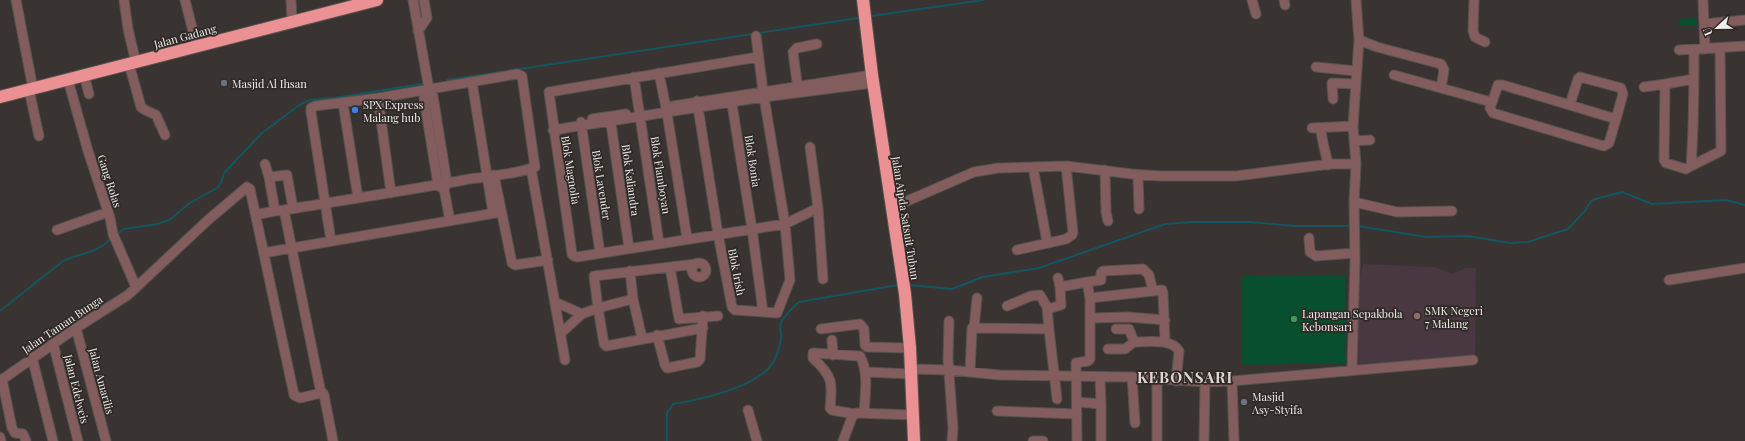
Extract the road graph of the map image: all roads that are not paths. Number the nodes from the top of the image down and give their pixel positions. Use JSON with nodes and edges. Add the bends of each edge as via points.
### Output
{"nodes":[{"id":1,"x":16,"y":0,"type":"edge"},
{"id":2,"x":124,"y":0,"type":"edge"},
{"id":3,"x":185,"y":0,"type":"edge"},
{"id":4,"x":292,"y":0,"type":"edge"},
{"id":5,"x":377,"y":0,"type":"edge"},
{"id":6,"x":413,"y":0,"type":"edge"},
{"id":7,"x":424,"y":0,"type":"edge"},
{"id":8,"x":862,"y":0,"type":"edge"},
{"id":9,"x":1252,"y":0,"type":"edge"},
{"id":10,"x":1356,"y":0,"type":"edge"},
{"id":11,"x":1474,"y":0,"type":"edge"},
{"id":12,"x":1704,"y":0,"type":"edge"},
{"id":13,"x":1256,"y":14,"type":"dead end"},
{"id":14,"x":1745,"y":20,"type":"edge"},
{"id":15,"x":292,"y":21,"type":"junction"},
{"id":16,"x":1704,"y":24,"type":"junction"},
{"id":17,"x":418,"y":32,"type":"junction"},
{"id":18,"x":756,"y":36,"type":"dead end"},
{"id":19,"x":1485,"y":42,"type":"dead end"},
{"id":20,"x":817,"y":44,"type":"dead end"},
{"id":21,"x":1359,"y":44,"type":"junction"},
{"id":22,"x":1745,"y":46,"type":"edge"},
{"id":23,"x":197,"y":47,"type":"junction"},
{"id":24,"x":1720,"y":48,"type":"junction"},
{"id":25,"x":1705,"y":49,"type":"junction"},
{"id":26,"x":1679,"y":50,"type":"dead end"},
{"id":27,"x":1694,"y":50,"type":"junction"},
{"id":28,"x":758,"y":57,"type":"junction"},
{"id":29,"x":133,"y":63,"type":"junction"},
{"id":30,"x":1316,"y":67,"type":"dead end"},
{"id":31,"x":1356,"y":71,"type":"junction"},
{"id":32,"x":659,"y":73,"type":"junction"},
{"id":33,"x":84,"y":75,"type":"junction"},
{"id":34,"x":1394,"y":75,"type":"dead end"},
{"id":35,"x":634,"y":77,"type":"junction"},
{"id":36,"x":872,"y":79,"type":"junction"},
{"id":37,"x":1694,"y":79,"type":"junction"},
{"id":38,"x":68,"y":80,"type":"junction"},
{"id":39,"x":472,"y":82,"type":"junction"},
{"id":40,"x":1355,"y":84,"type":"junction"},
{"id":41,"x":1665,"y":84,"type":"junction"},
{"id":42,"x":1644,"y":87,"type":"dead end"},
{"id":43,"x":1441,"y":88,"type":"junction"},
{"id":44,"x":429,"y":89,"type":"junction"},
{"id":45,"x":798,"y":89,"type":"junction"},
{"id":46,"x":31,"y":90,"type":"junction"},
{"id":47,"x":89,"y":94,"type":"dead end"},
{"id":48,"x":764,"y":94,"type":"junction"},
{"id":49,"x":0,"y":98,"type":"edge"},
{"id":50,"x":378,"y":98,"type":"junction"},
{"id":51,"x":731,"y":99,"type":"junction"},
{"id":52,"x":1333,"y":99,"type":"dead end"},
{"id":53,"x":1491,"y":102,"type":"junction"},
{"id":54,"x":343,"y":103,"type":"junction"},
{"id":55,"x":1570,"y":104,"type":"junction"},
{"id":56,"x":698,"y":105,"type":"junction"},
{"id":57,"x":667,"y":110,"type":"junction"},
{"id":58,"x":639,"y":115,"type":"junction"},
{"id":59,"x":610,"y":119,"type":"junction"},
{"id":60,"x":1616,"y":119,"type":"junction"},
{"id":61,"x":581,"y":123,"type":"junction"},
{"id":62,"x":1353,"y":126,"type":"junction"},
{"id":63,"x":553,"y":127,"type":"junction"},
{"id":64,"x":165,"y":135,"type":"dead end"},
{"id":65,"x":39,"y":136,"type":"dead end"},
{"id":66,"x":1370,"y":140,"type":"dead end"},
{"id":67,"x":1354,"y":142,"type":"junction"},
{"id":68,"x":810,"y":147,"type":"dead end"},
{"id":69,"x":265,"y":164,"type":"dead end"},
{"id":70,"x":1356,"y":164,"type":"junction"},
{"id":71,"x":1328,"y":165,"type":"junction"},
{"id":72,"x":1066,"y":166,"type":"junction"},
{"id":73,"x":1691,"y":166,"type":"junction"},
{"id":74,"x":1033,"y":167,"type":"junction"},
{"id":75,"x":531,"y":168,"type":"junction"},
{"id":76,"x":1105,"y":170,"type":"junction"},
{"id":77,"x":1138,"y":175,"type":"junction"},
{"id":78,"x":490,"y":176,"type":"junction"},
{"id":79,"x":269,"y":177,"type":"junction"},
{"id":80,"x":443,"y":186,"type":"junction"},
{"id":81,"x":391,"y":193,"type":"junction"},
{"id":82,"x":358,"y":198,"type":"junction"},
{"id":83,"x":1354,"y":202,"type":"junction"},
{"id":84,"x":325,"y":203,"type":"junction"},
{"id":85,"x":818,"y":208,"type":"junction"},
{"id":86,"x":891,"y":208,"type":"junction"},
{"id":87,"x":1139,"y":209,"type":"dead end"},
{"id":88,"x":284,"y":210,"type":"junction"},
{"id":89,"x":1452,"y":210,"type":"dead end"},
{"id":90,"x":108,"y":212,"type":"junction"},
{"id":91,"x":497,"y":213,"type":"junction"},
{"id":92,"x":260,"y":214,"type":"dead end"},
{"id":93,"x":450,"y":221,"type":"junction"},
{"id":94,"x":1108,"y":221,"type":"dead end"},
{"id":95,"x":785,"y":224,"type":"junction"},
{"id":96,"x":752,"y":229,"type":"junction"},
{"id":97,"x":56,"y":230,"type":"dead end"},
{"id":98,"x":718,"y":234,"type":"junction"},
{"id":99,"x":687,"y":238,"type":"junction"},
{"id":100,"x":1309,"y":238,"type":"dead end"},
{"id":101,"x":331,"y":241,"type":"junction"},
{"id":102,"x":1047,"y":242,"type":"junction"},
{"id":103,"x":659,"y":243,"type":"junction"},
{"id":104,"x":292,"y":248,"type":"junction"},
{"id":105,"x":629,"y":248,"type":"junction"},
{"id":106,"x":1017,"y":250,"type":"dead end"},
{"id":107,"x":269,"y":252,"type":"dead end"},
{"id":108,"x":600,"y":253,"type":"junction"},
{"id":109,"x":1355,"y":253,"type":"junction"},
{"id":110,"x":548,"y":260,"type":"junction"},
{"id":111,"x":696,"y":264,"type":"junction"},
{"id":112,"x":681,"y":265,"type":"junction"},
{"id":113,"x":670,"y":267,"type":"junction"},
{"id":114,"x":1745,"y":268,"type":"edge"},
{"id":115,"x":630,"y":271,"type":"junction"},
{"id":116,"x":692,"y":273,"type":"junction"},
{"id":117,"x":823,"y":279,"type":"dead end"},
{"id":118,"x":1669,"y":280,"type":"dead end"},
{"id":119,"x":1087,"y":282,"type":"junction"},
{"id":120,"x":136,"y":287,"type":"junction"},
{"id":121,"x":1153,"y":291,"type":"junction"},
{"id":122,"x":977,"y":298,"type":"dead end"},
{"id":123,"x":1090,"y":298,"type":"junction"},
{"id":124,"x":634,"y":299,"type":"junction"},
{"id":125,"x":555,"y":302,"type":"junction"},
{"id":126,"x":1007,"y":306,"type":"dead end"},
{"id":127,"x":598,"y":308,"type":"junction"},
{"id":128,"x":1048,"y":309,"type":"junction"},
{"id":129,"x":763,"y":312,"type":"junction"},
{"id":130,"x":582,"y":314,"type":"junction"},
{"id":131,"x":703,"y":316,"type":"junction"},
{"id":132,"x":718,"y":316,"type":"dead end"},
{"id":133,"x":1090,"y":318,"type":"junction"},
{"id":134,"x":679,"y":319,"type":"junction"},
{"id":135,"x":1165,"y":320,"type":"junction"},
{"id":136,"x":949,"y":321,"type":"dead end"},
{"id":137,"x":76,"y":328,"type":"junction"},
{"id":138,"x":703,"y":328,"type":"junction"},
{"id":139,"x":974,"y":328,"type":"junction"},
{"id":140,"x":821,"y":329,"type":"dead end"},
{"id":141,"x":1049,"y":329,"type":"junction"},
{"id":142,"x":1116,"y":329,"type":"dead end"},
{"id":143,"x":681,"y":331,"type":"junction"},
{"id":144,"x":561,"y":333,"type":"junction"},
{"id":145,"x":657,"y":335,"type":"junction"},
{"id":146,"x":642,"y":338,"type":"junction"},
{"id":147,"x":832,"y":340,"type":"dead end"},
{"id":148,"x":1134,"y":342,"type":"junction"},
{"id":149,"x":1164,"y":342,"type":"junction"},
{"id":150,"x":53,"y":343,"type":"junction"},
{"id":151,"x":910,"y":348,"type":"junction"},
{"id":152,"x":1108,"y":349,"type":"dead end"},
{"id":153,"x":833,"y":355,"type":"junction"},
{"id":154,"x":32,"y":357,"type":"junction"},
{"id":155,"x":565,"y":360,"type":"dead end"},
{"id":156,"x":1473,"y":360,"type":"dead end"},
{"id":157,"x":949,"y":370,"type":"junction"},
{"id":158,"x":1352,"y":370,"type":"junction"},
{"id":159,"x":911,"y":371,"type":"junction"},
{"id":160,"x":865,"y":372,"type":"junction"},
{"id":161,"x":970,"y":372,"type":"junction"},
{"id":162,"x":1054,"y":375,"type":"junction"},
{"id":163,"x":1076,"y":376,"type":"junction"},
{"id":164,"x":1100,"y":377,"type":"junction"},
{"id":165,"x":1132,"y":378,"type":"junction"},
{"id":166,"x":1157,"y":379,"type":"junction"},
{"id":167,"x":1,"y":380,"type":"edge"},
{"id":168,"x":1176,"y":381,"type":"junction"},
{"id":169,"x":1232,"y":381,"type":"junction"},
{"id":170,"x":1205,"y":382,"type":"junction"},
{"id":171,"x":321,"y":392,"type":"junction"},
{"id":172,"x":1057,"y":399,"type":"dead end"},
{"id":173,"x":1077,"y":402,"type":"junction"},
{"id":174,"x":1100,"y":404,"type":"junction"},
{"id":175,"x":748,"y":410,"type":"dead end"},
{"id":176,"x":997,"y":411,"type":"dead end"},
{"id":177,"x":864,"y":413,"type":"junction"},
{"id":178,"x":854,"y":414,"type":"junction"},
{"id":179,"x":1077,"y":414,"type":"junction"},
{"id":180,"x":913,"y":415,"type":"junction"},
{"id":181,"x":1135,"y":423,"type":"dead end"},
{"id":182,"x":0,"y":437,"type":"edge"},
{"id":183,"x":1,"y":441,"type":"edge"},
{"id":184,"x":26,"y":441,"type":"edge"},
{"id":185,"x":53,"y":441,"type":"edge"},
{"id":186,"x":78,"y":441,"type":"edge"},
{"id":187,"x":106,"y":441,"type":"edge"},
{"id":188,"x":333,"y":441,"type":"edge"},
{"id":189,"x":757,"y":441,"type":"edge"},
{"id":190,"x":843,"y":441,"type":"edge"},
{"id":191,"x":914,"y":441,"type":"edge"},
{"id":192,"x":952,"y":441,"type":"edge"},
{"id":193,"x":1033,"y":441,"type":"edge"},
{"id":194,"x":1043,"y":441,"type":"edge"},
{"id":195,"x":1077,"y":441,"type":"edge"},
{"id":196,"x":1101,"y":441,"type":"edge"},
{"id":197,"x":1157,"y":441,"type":"edge"},
{"id":198,"x":1204,"y":441,"type":"edge"},
{"id":199,"x":1234,"y":441,"type":"edge"}],
"edges":[{"from":1,"to":46,"type":"street"},
{"from":2,"to":29,"type":"street"},
{"from":3,"to":23,"type":"street"},
{"from":4,"to":15,"type":"street"},
{"from":5,"to":15,"type":"highway","name":"Jalan Gadang"},
{"from":6,"to":17,"type":"street"},
{"from":7,"to":17,"type":"street","via":[[427,18]]},
{"from":8,"to":36,"type":"highway","name":"Jalan Aipda Satsuit Tubun"},
{"from":9,"to":13,"type":"street"},
{"from":10,"to":21,"type":"street"},
{"from":11,"to":19,"type":"street","via":[[1473,31],[1475,37]]},
{"from":12,"to":16,"type":"street"},
{"from":14,"to":16,"type":"street"},
{"from":15,"to":23,"type":"highway","name":"Jalan Gadang"},
{"from":16,"to":25,"type":"street"},
{"from":17,"to":44,"type":"street"},
{"from":18,"to":28,"type":"street"},
{"from":20,"to":45,"type":"street","via":[[797,48],[793,52]]},
{"from":21,"to":31,"type":"street"},
{"from":21,"to":43,"type":"street","via":[[1441,64],[1444,70]]},
{"from":22,"to":24,"type":"street"},
{"from":23,"to":29,"type":"highway","name":"Jalan Gadang"},
{"from":24,"to":25,"type":"street"},
{"from":24,"to":73,"type":"street","via":[[1721,151]]},
{"from":25,"to":27,"type":"street"},
{"from":26,"to":27,"type":"street"},
{"from":27,"to":37,"type":"street"},
{"from":28,"to":32,"type":"street"},
{"from":28,"to":48,"type":"street"},
{"from":29,"to":33,"type":"highway","name":"Jalan Gadang"},
{"from":29,"to":64,"type":"street","via":[[141,107],[156,115]]},
{"from":30,"to":31,"type":"street"},
{"from":31,"to":40,"type":"street"},
{"from":32,"to":35,"type":"street"},
{"from":32,"to":57,"type":"street"},
{"from":33,"to":38,"type":"highway","name":"Jalan Gadang"},
{"from":33,"to":47,"type":"street"},
{"from":34,"to":43,"type":"street"},
{"from":35,"to":58,"type":"street","name":"Blok Flamboyan"},
{"from":35,"to":63,"type":"street","name":"Blok Magnolia","via":[[551,91],[548,94]]},
{"from":36,"to":45,"type":"street"},
{"from":36,"to":86,"type":"highway","name":"Jalan Aipda Satsuit Tubun"},
{"from":37,"to":41,"type":"street"},
{"from":37,"to":73,"type":"street"},
{"from":38,"to":46,"type":"highway","name":"Jalan Gadang"},
{"from":38,"to":90,"type":"street","name":"Gang Rolas"},
{"from":39,"to":44,"type":"street"},
{"from":39,"to":75,"type":"street","via":[[517,74],[522,76],[536,164]]},
{"from":39,"to":78,"type":"street"},
{"from":40,"to":52,"type":"street","via":[[1332,83]]},
{"from":40,"to":62,"type":"street"},
{"from":41,"to":42,"type":"street"},
{"from":41,"to":73,"type":"street","via":[[1664,160],[1666,163],[1686,168]]},
{"from":43,"to":53,"type":"street"},
{"from":44,"to":50,"type":"street"},
{"from":44,"to":80,"type":"street","via":[[424,98],[434,133]]},
{"from":45,"to":48,"type":"street"},
{"from":46,"to":49,"type":"highway","name":"Jalan Gadang"},
{"from":46,"to":65,"type":"street"},
{"from":48,"to":51,"type":"street"},
{"from":48,"to":95,"type":"street"},
{"from":50,"to":54,"type":"street"},
{"from":50,"to":81,"type":"street"},
{"from":51,"to":56,"type":"street"},
{"from":51,"to":96,"type":"street","name":"Blok Bonia"},
{"from":53,"to":55,"type":"street","via":[[1496,87],[1500,84]]},
{"from":53,"to":60,"type":"street","via":[[1490,108],[1493,113],[1604,146],[1609,143]]},
{"from":54,"to":82,"type":"street"},
{"from":54,"to":84,"type":"street","via":[[311,108]]},
{"from":55,"to":60,"type":"street"},
{"from":55,"to":60,"type":"street","via":[[1580,77],[1621,88],[1623,94]]},
{"from":56,"to":57,"type":"street"},
{"from":56,"to":98,"type":"street"},
{"from":57,"to":58,"type":"street"},
{"from":57,"to":99,"type":"street"},
{"from":58,"to":59,"type":"street"},
{"from":58,"to":103,"type":"street","name":"Blok Flamboyan"},
{"from":59,"to":61,"type":"street"},
{"from":59,"to":105,"type":"street","name":"Blok Kaliandra"},
{"from":61,"to":63,"type":"street"},
{"from":61,"to":108,"type":"street","name":"Blok Lavender"},
{"from":62,"to":67,"type":"street"},
{"from":62,"to":71,"type":"street","via":[[1317,128]]},
{"from":63,"to":108,"type":"street","name":"Blok Magnolia","via":[[572,254],[577,257]]},
{"from":66,"to":67,"type":"street"},
{"from":67,"to":70,"type":"street"},
{"from":68,"to":85,"type":"street"},
{"from":69,"to":79,"type":"street"},
{"from":70,"to":71,"type":"street"},
{"from":70,"to":83,"type":"street"},
{"from":71,"to":77,"type":"street","via":[[1236,176]]},
{"from":72,"to":74,"type":"street"},
{"from":72,"to":76,"type":"street"},
{"from":72,"to":102,"type":"street","via":[[1073,232],[1066,239]]},
{"from":74,"to":86,"type":"street","via":[[974,172]]},
{"from":74,"to":102,"type":"street"},
{"from":75,"to":78,"type":"street"},
{"from":75,"to":110,"type":"street"},
{"from":76,"to":77,"type":"street"},
{"from":76,"to":94,"type":"street"},
{"from":77,"to":87,"type":"street"},
{"from":78,"to":80,"type":"street"},
{"from":78,"to":91,"type":"street"},
{"from":79,"to":88,"type":"street"},
{"from":79,"to":88,"type":"street","via":[[287,175]]},
{"from":80,"to":81,"type":"street"},
{"from":80,"to":93,"type":"street"},
{"from":81,"to":82,"type":"street"},
{"from":82,"to":84,"type":"street"},
{"from":83,"to":89,"type":"street","via":[[1397,212]]},
{"from":83,"to":109,"type":"street"},
{"from":84,"to":88,"type":"street"},
{"from":84,"to":101,"type":"street"},
{"from":85,"to":95,"type":"street"},
{"from":85,"to":117,"type":"street"},
{"from":86,"to":151,"type":"highway","name":"Jalan Aipda Satsuit Tubun","via":[[903,279]]},
{"from":88,"to":92,"type":"street"},
{"from":88,"to":104,"type":"street"},
{"from":90,"to":97,"type":"street"},
{"from":90,"to":120,"type":"street","name":"Gang Rolas","via":[[114,236]]},
{"from":91,"to":93,"type":"street"},
{"from":91,"to":110,"type":"street","via":[[512,263],[515,265]]},
{"from":93,"to":101,"type":"street"},
{"from":95,"to":96,"type":"street"},
{"from":95,"to":129,"type":"street","via":[[790,280],[778,312]]},
{"from":96,"to":98,"type":"street"},
{"from":96,"to":129,"type":"street","name":"Blok Bonia"},
{"from":98,"to":99,"type":"street"},
{"from":98,"to":129,"type":"street","name":"Blok Irish","via":[[732,307],[735,310]]},
{"from":99,"to":103,"type":"street"},
{"from":100,"to":109,"type":"street","via":[[1310,252],[1316,256]]},
{"from":101,"to":104,"type":"street"},
{"from":102,"to":106,"type":"street"},
{"from":103,"to":105,"type":"street"},
{"from":104,"to":107,"type":"street"},
{"from":104,"to":171,"type":"street"},
{"from":105,"to":108,"type":"street"},
{"from":109,"to":158,"type":"street"},
{"from":110,"to":125,"type":"street"},
{"from":111,"to":112,"type":"street"},
{"from":111,"to":116,"type":"street"},
{"from":111,"to":116,"type":"street","via":[[705,267],[705,273],[696,277]]},
{"from":112,"to":113,"type":"street"},
{"from":112,"to":116,"type":"street"},
{"from":113,"to":115,"type":"street"},
{"from":113,"to":134,"type":"street"},
{"from":114,"to":118,"type":"street"},
{"from":115,"to":124,"type":"street"},
{"from":115,"to":127,"type":"street","via":[[594,276]]},
{"from":119,"to":121,"type":"street","via":[[1101,280],[1103,271],[1143,269],[1149,274]]},
{"from":119,"to":123,"type":"street"},
{"from":119,"to":128,"type":"street","via":[[1059,283],[1061,305]]},
{"from":120,"to":137,"type":"street","name":"Jalan Taman Bunga","via":[[128,295]]},
{"from":120,"to":171,"type":"street","name":"Jalan Taman Bunga","via":[[247,186],[250,189],[294,395],[300,398]]},
{"from":121,"to":123,"type":"street"},
{"from":121,"to":135,"type":"street","via":[[1163,291]]},
{"from":122,"to":139,"type":"street"},
{"from":123,"to":133,"type":"street"},
{"from":124,"to":127,"type":"street"},
{"from":124,"to":146,"type":"street"},
{"from":125,"to":130,"type":"street"},
{"from":125,"to":144,"type":"street"},
{"from":126,"to":128,"type":"street","via":[[1037,294],[1042,297]]},
{"from":127,"to":130,"type":"street"},
{"from":127,"to":146,"type":"street","via":[[606,346]]},
{"from":128,"to":141,"type":"street"},
{"from":130,"to":144,"type":"street"},
{"from":131,"to":132,"type":"street"},
{"from":131,"to":134,"type":"street"},
{"from":131,"to":138,"type":"street"},
{"from":133,"to":135,"type":"street"},
{"from":133,"to":163,"type":"street","via":[[1090,360],[1076,362]]},
{"from":134,"to":143,"type":"street"},
{"from":135,"to":149,"type":"street"},
{"from":136,"to":157,"type":"street"},
{"from":137,"to":150,"type":"street","name":"Jalan Taman Bunga"},
{"from":137,"to":187,"type":"street","name":"Jalan Amarilis"},
{"from":138,"to":143,"type":"street"},
{"from":138,"to":145,"type":"street","via":[[699,360],[669,368],[665,365]]},
{"from":139,"to":141,"type":"street"},
{"from":139,"to":161,"type":"street","via":[[971,331]]},
{"from":140,"to":151,"type":"street","via":[[860,324],[864,329],[864,345],[867,347]]},
{"from":141,"to":162,"type":"street"},
{"from":142,"to":148,"type":"street","via":[[1129,329]]},
{"from":143,"to":145,"type":"street"},
{"from":144,"to":155,"type":"street"},
{"from":145,"to":146,"type":"street"},
{"from":147,"to":153,"type":"street"},
{"from":148,"to":149,"type":"street"},
{"from":148,"to":152,"type":"street","via":[[1125,349]]},
{"from":149,"to":168,"type":"street","via":[[1179,351]]},
{"from":150,"to":154,"type":"street","name":"Jalan Taman Bunga"},
{"from":150,"to":186,"type":"street","name":"Jalan Edelweis"},
{"from":151,"to":159,"type":"highway","name":"Jalan Aipda Satsuit Tubun"},
{"from":153,"to":160,"type":"street","via":[[860,356]]},
{"from":153,"to":178,"type":"street","via":[[812,355],[831,379],[830,408]]},
{"from":154,"to":167,"type":"street","name":"Jalan Taman Bunga"},
{"from":154,"to":185,"type":"street"},
{"from":156,"to":158,"type":"street"},
{"from":157,"to":159,"type":"street"},
{"from":157,"to":161,"type":"street"},
{"from":157,"to":192,"type":"street"},
{"from":158,"to":169,"type":"street"},
{"from":159,"to":160,"type":"street"},
{"from":159,"to":180,"type":"highway","name":"Jalan Aipda Satsuit Tubun"},
{"from":160,"to":177,"type":"street"},
{"from":161,"to":162,"type":"street"},
{"from":162,"to":163,"type":"street"},
{"from":162,"to":172,"type":"street"},
{"from":163,"to":164,"type":"street"},
{"from":163,"to":173,"type":"street"},
{"from":164,"to":165,"type":"street"},
{"from":164,"to":174,"type":"street"},
{"from":165,"to":166,"type":"street"},
{"from":165,"to":181,"type":"street"},
{"from":166,"to":168,"type":"street"},
{"from":166,"to":197,"type":"street"},
{"from":167,"to":184,"type":"street","via":[[12,428],[15,433],[25,436]]},
{"from":168,"to":170,"type":"street"},
{"from":169,"to":170,"type":"street"},
{"from":169,"to":199,"type":"street"},
{"from":170,"to":198,"type":"street"},
{"from":171,"to":188,"type":"street","via":[[324,395]]},
{"from":173,"to":174,"type":"street"},
{"from":173,"to":179,"type":"street"},
{"from":174,"to":196,"type":"street"},
{"from":175,"to":189,"type":"street"},
{"from":176,"to":179,"type":"street"},
{"from":177,"to":178,"type":"street"},
{"from":177,"to":180,"type":"street"},
{"from":178,"to":190,"type":"street"},
{"from":179,"to":195,"type":"street"},
{"from":180,"to":191,"type":"highway","name":"Jalan Aipda Satsuit Tubun"},
{"from":182,"to":183,"type":"street"},
{"from":193,"to":194,"type":"street"}]}
